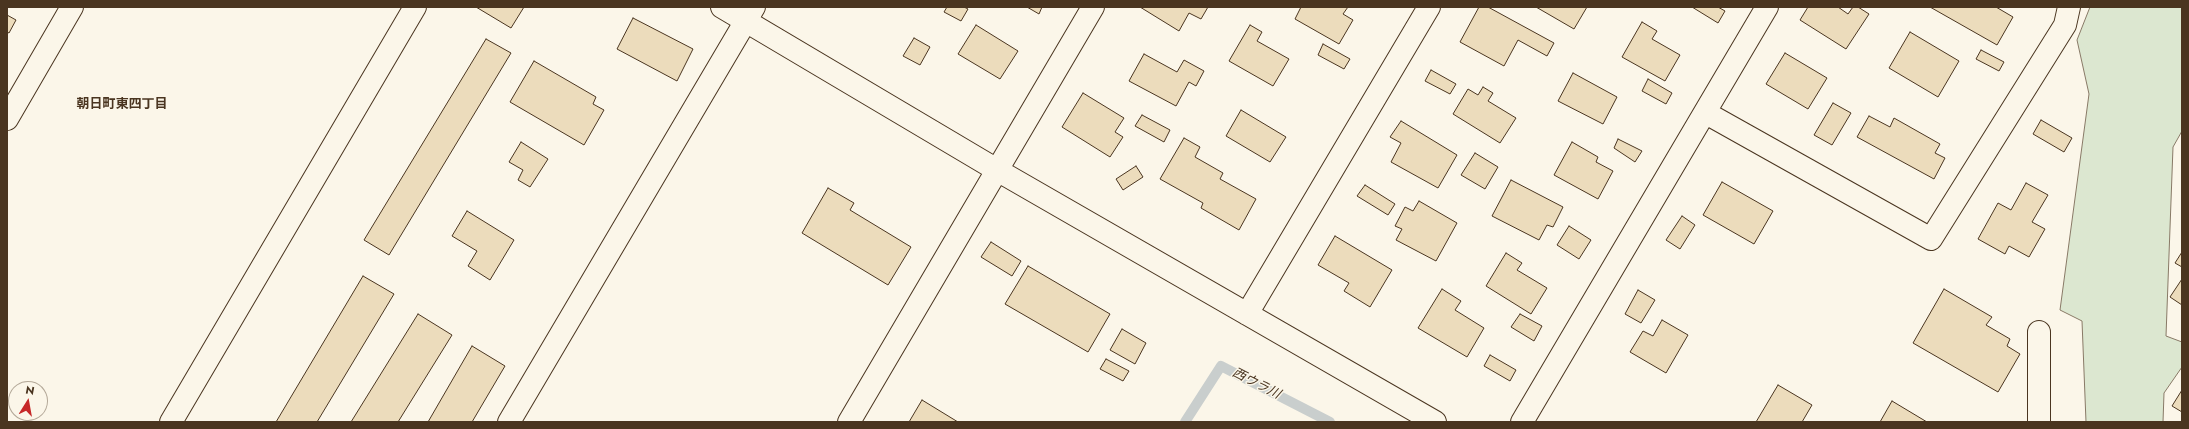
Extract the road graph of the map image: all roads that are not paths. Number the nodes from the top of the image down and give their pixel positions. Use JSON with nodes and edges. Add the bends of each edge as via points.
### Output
{"nodes":[{"id":1,"x":72,"y":7,"type":"edge"},
{"id":2,"x":415,"y":7,"type":"edge"},
{"id":3,"x":722,"y":7,"type":"edge"},
{"id":4,"x":1093,"y":7,"type":"edge"},
{"id":5,"x":1429,"y":7,"type":"edge"},
{"id":6,"x":1767,"y":7,"type":"edge"},
{"id":7,"x":2069,"y":7,"type":"edge"},
{"id":8,"x":749,"y":14,"type":"edge"},
{"id":9,"x":1706,"y":113,"type":"junction"},
{"id":10,"x":7,"y":119,"type":"edge"},
{"id":11,"x":997,"y":170,"type":"junction"},
{"id":12,"x":1247,"y":314,"type":"junction"},
{"id":13,"x":2039,"y":332,"type":"dead end"},
{"id":14,"x":171,"y":422,"type":"edge"},
{"id":15,"x":509,"y":422,"type":"edge"},
{"id":16,"x":849,"y":422,"type":"edge"},
{"id":17,"x":1435,"y":422,"type":"edge"},
{"id":18,"x":1522,"y":422,"type":"edge"},
{"id":19,"x":2039,"y":422,"type":"edge"}],
"edges":[{"from":1,"to":10,"type":"street"},
{"from":2,"to":14,"type":"street"},
{"from":3,"to":8,"type":"street"},
{"from":4,"to":11,"type":"street","via":[[1016,142]]},
{"from":5,"to":12,"type":"street"},
{"from":6,"to":9,"type":"street"},
{"from":7,"to":9,"type":"street","via":[[2065,25],[1931,239]]},
{"from":8,"to":11,"type":"street"},
{"from":8,"to":15,"type":"street"},
{"from":9,"to":18,"type":"street"},
{"from":11,"to":12,"type":"street"},
{"from":11,"to":16,"type":"street"},
{"from":12,"to":17,"type":"street"},
{"from":13,"to":19,"type":"street"}]}
